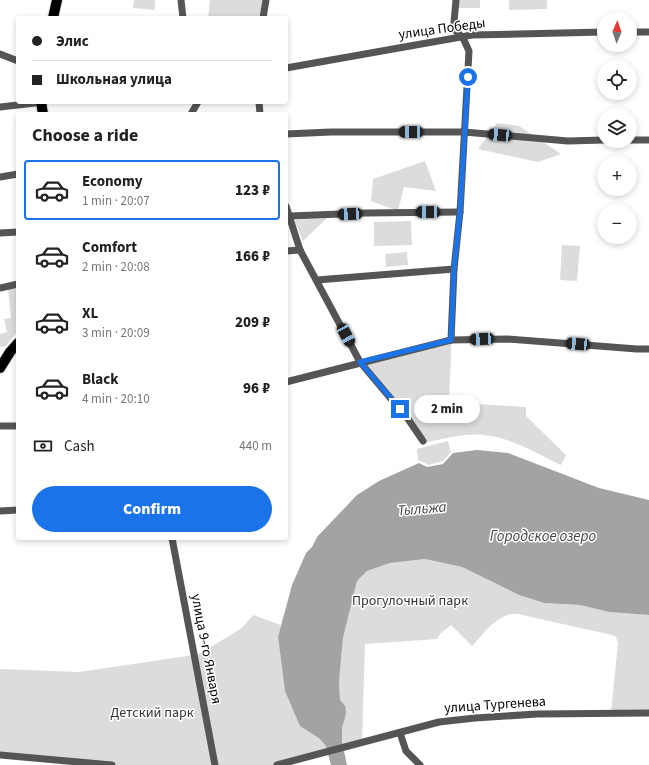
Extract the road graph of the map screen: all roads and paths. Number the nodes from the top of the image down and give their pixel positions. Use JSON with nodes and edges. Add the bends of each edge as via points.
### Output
{"nodes":[{"id":1,"x":57,"y":0,"type":"edge"},
{"id":2,"x":181,"y":0,"type":"edge"},
{"id":3,"x":266,"y":0,"type":"edge"},
{"id":4,"x":456,"y":0,"type":"edge"},
{"id":5,"x":53,"y":16,"type":"edge"},
{"id":6,"x":183,"y":16,"type":"edge"},
{"id":7,"x":263,"y":16,"type":"edge"},
{"id":8,"x":597,"y":32,"type":"edge"},
{"id":9,"x":637,"y":32,"type":"edge"},
{"id":10,"x":649,"y":32,"type":"edge"},
{"id":11,"x":463,"y":38,"type":"junction"},
{"id":12,"x":0,"y":54,"type":"edge"},
{"id":13,"x":16,"y":60,"type":"edge"},
{"id":14,"x":288,"y":68,"type":"edge"},
{"id":15,"x":25,"y":104,"type":"edge"},
{"id":16,"x":0,"y":107,"type":"edge"},
{"id":17,"x":464,"y":132,"type":"junction"},
{"id":18,"x":288,"y":134,"type":"edge"},
{"id":19,"x":597,"y":140,"type":"edge"},
{"id":20,"x":637,"y":140,"type":"edge"},
{"id":21,"x":649,"y":140,"type":"edge"},
{"id":22,"x":16,"y":174,"type":"edge"},
{"id":23,"x":0,"y":177,"type":"edge"},
{"id":24,"x":288,"y":211,"type":"edge"},
{"id":25,"x":460,"y":212,"type":"junction"},
{"id":26,"x":290,"y":216,"type":"junction"},
{"id":27,"x":16,"y":232,"type":"edge"},
{"id":28,"x":0,"y":233,"type":"edge"},
{"id":29,"x":288,"y":250,"type":"edge"},
{"id":30,"x":300,"y":250,"type":"junction"},
{"id":31,"x":454,"y":269,"type":"junction"},
{"id":32,"x":317,"y":280,"type":"junction"},
{"id":33,"x":16,"y":284,"type":"edge"},
{"id":34,"x":0,"y":288,"type":"edge"},
{"id":35,"x":451,"y":340,"type":"junction"},
{"id":36,"x":16,"y":345,"type":"edge"},
{"id":37,"x":649,"y":349,"type":"edge"},
{"id":38,"x":360,"y":362,"type":"junction"},
{"id":39,"x":0,"y":368,"type":"edge"},
{"id":40,"x":288,"y":381,"type":"edge"},
{"id":41,"x":0,"y":426,"type":"edge"},
{"id":42,"x":16,"y":426,"type":"edge"},
{"id":43,"x":423,"y":441,"type":"dead end"},
{"id":44,"x":16,"y":510,"type":"edge"},
{"id":45,"x":0,"y":511,"type":"edge"},
{"id":46,"x":172,"y":540,"type":"edge"},
{"id":47,"x":649,"y":713,"type":"edge"},
{"id":48,"x":400,"y":733,"type":"junction"},
{"id":49,"x":0,"y":755,"type":"edge"},
{"id":50,"x":112,"y":765,"type":"edge"},
{"id":51,"x":215,"y":765,"type":"edge"},
{"id":52,"x":277,"y":765,"type":"edge"},
{"id":53,"x":420,"y":765,"type":"edge"}],
"edges":[{"from":1,"to":5,"type":"main road"},
{"from":2,"to":6,"type":"street"},
{"from":3,"to":7,"type":"street"},
{"from":4,"to":11,"type":"street","via":[[455,30]]},
{"from":8,"to":11,"type":"street","name":"улица Победы","via":[[472,35]]},
{"from":9,"to":10,"type":"street"},
{"from":11,"to":14,"type":"street","name":"улица Победы"},
{"from":11,"to":17,"type":"street","via":[[469,51]]},
{"from":12,"to":13,"type":"street"},
{"from":15,"to":16,"type":"street"},
{"from":17,"to":18,"type":"street"},
{"from":17,"to":19,"type":"street","via":[[568,141]]},
{"from":17,"to":25,"type":"street"},
{"from":20,"to":21,"type":"street"},
{"from":22,"to":23,"type":"street"},
{"from":24,"to":26,"type":"street"},
{"from":25,"to":26,"type":"street"},
{"from":25,"to":31,"type":"street"},
{"from":26,"to":30,"type":"street"},
{"from":27,"to":28,"type":"street"},
{"from":29,"to":30,"type":"street"},
{"from":30,"to":32,"type":"street"},
{"from":31,"to":32,"type":"street"},
{"from":31,"to":35,"type":"street"},
{"from":32,"to":38,"type":"street"},
{"from":33,"to":34,"type":"street"},
{"from":35,"to":37,"type":"street","via":[[507,339]]},
{"from":35,"to":38,"type":"street"},
{"from":36,"to":39,"type":"main road"},
{"from":38,"to":40,"type":"street"},
{"from":38,"to":43,"type":"street"},
{"from":41,"to":42,"type":"street"},
{"from":44,"to":45,"type":"street"},
{"from":46,"to":51,"type":"street","name":"улица 9-го Января"},
{"from":47,"to":48,"type":"street","name":"улица Тургенева","via":[[537,714],[475,718],[439,722]]},
{"from":48,"to":52,"type":"street","name":"улица Тургенева"},
{"from":48,"to":53,"type":"street","via":[[406,751]]},
{"from":49,"to":50,"type":"street"}]}
